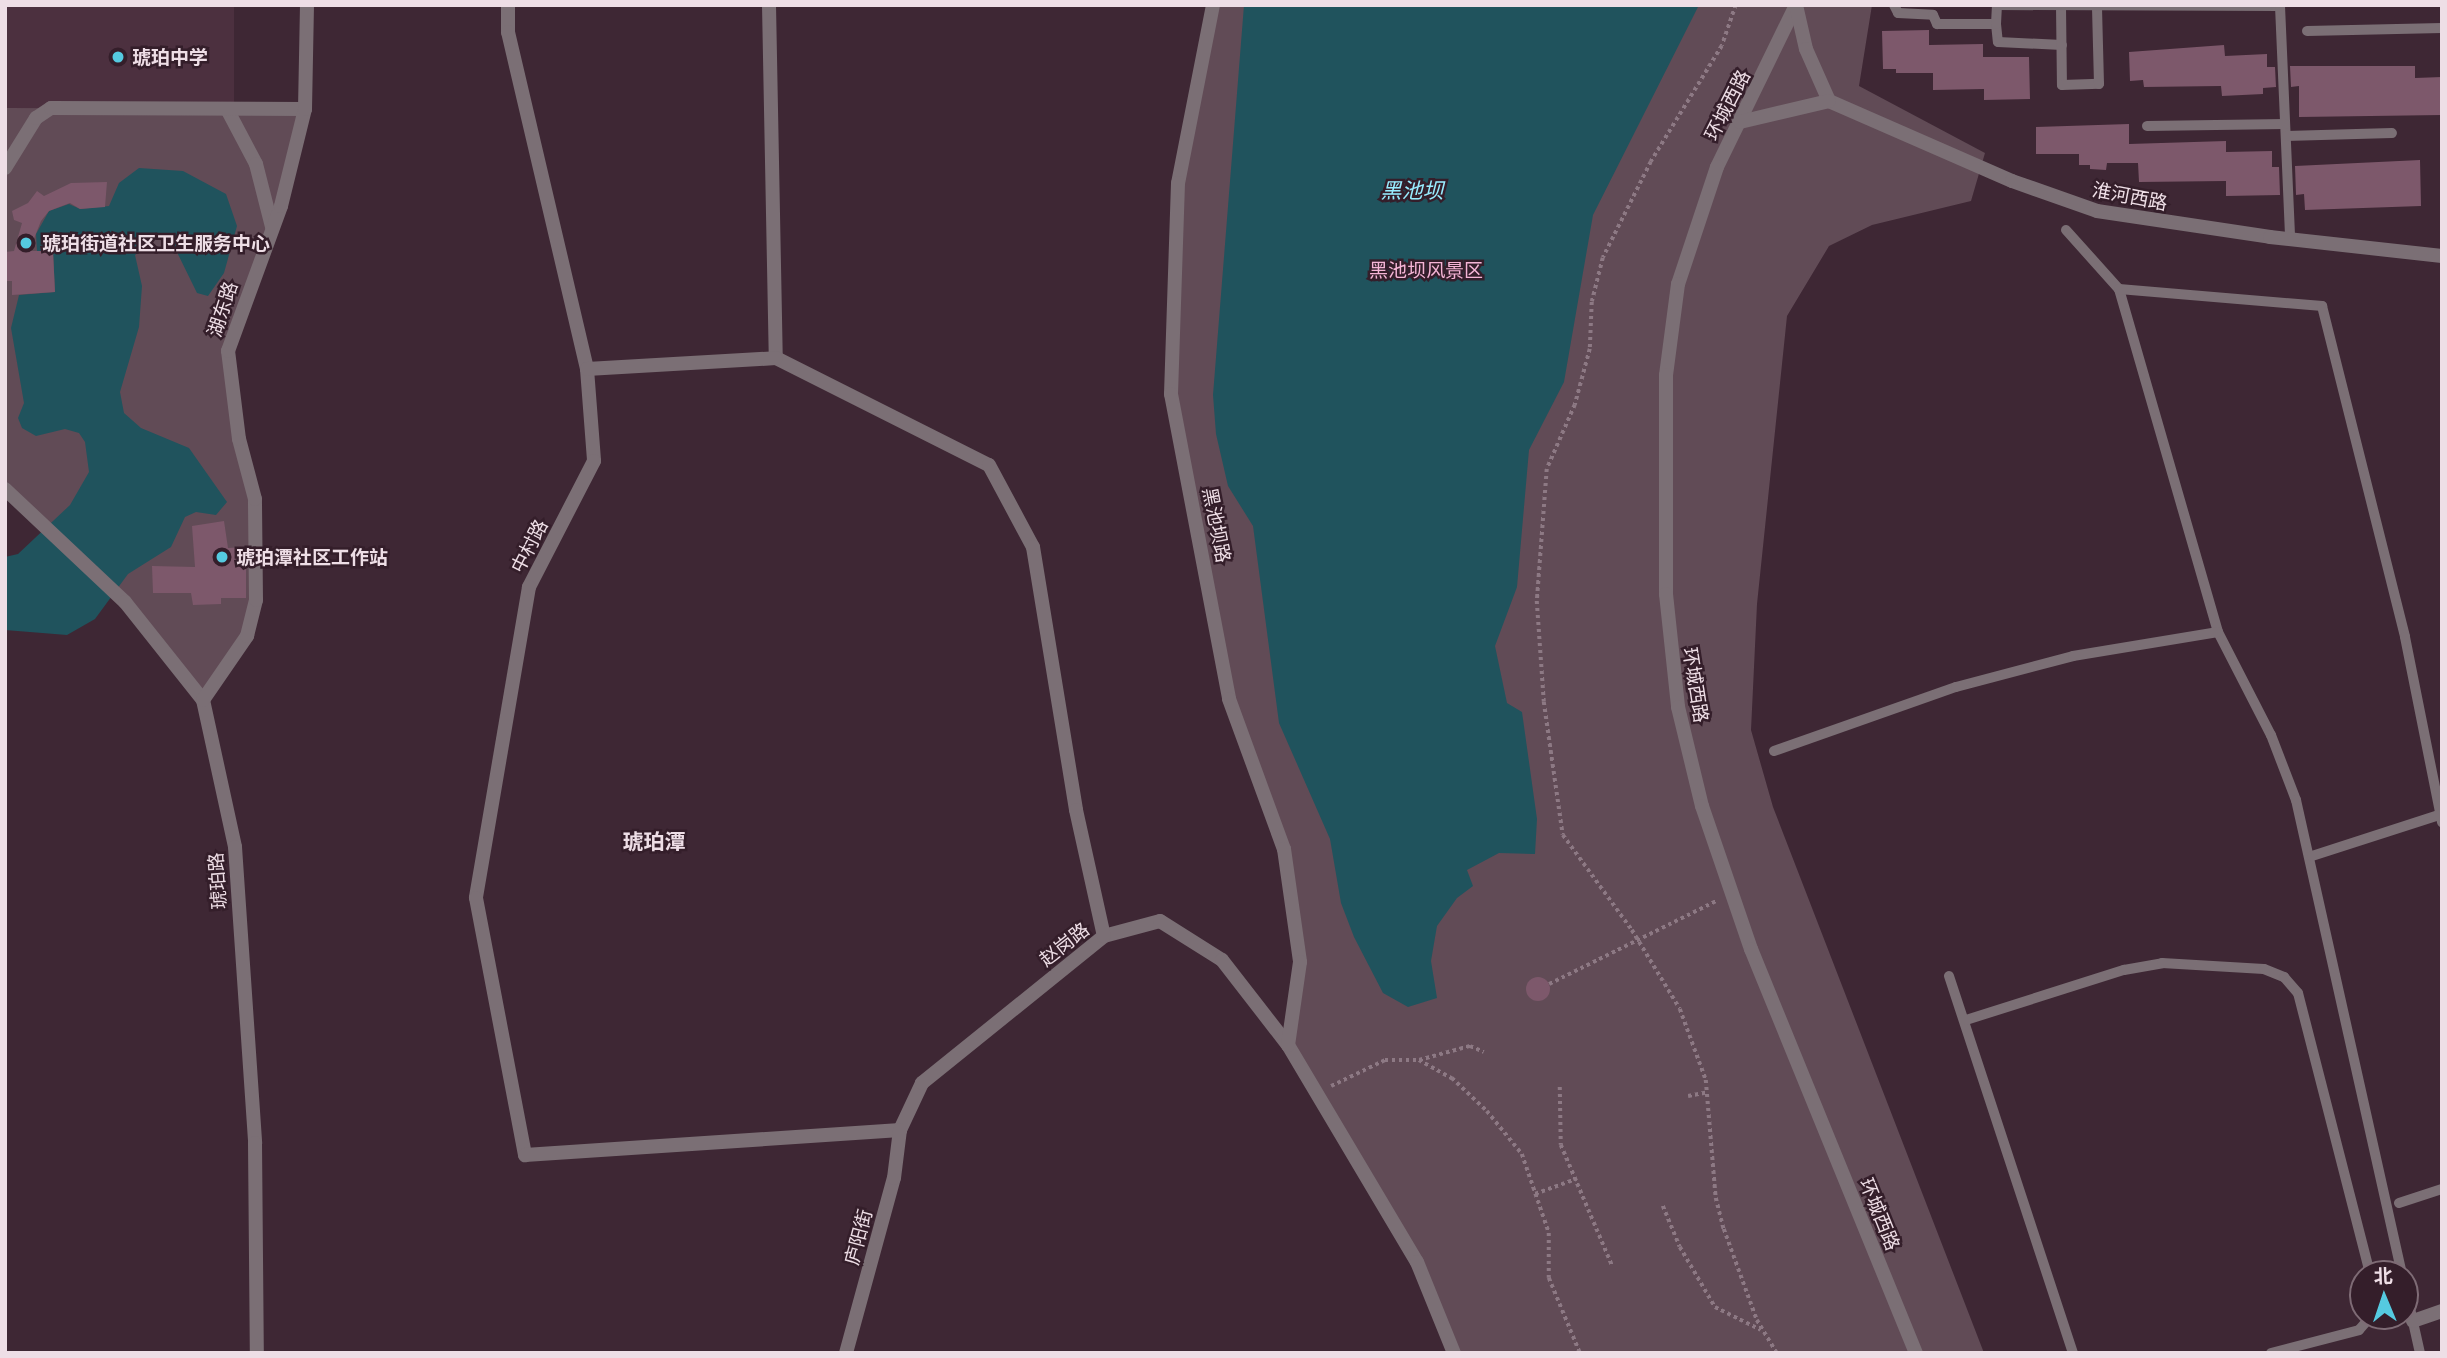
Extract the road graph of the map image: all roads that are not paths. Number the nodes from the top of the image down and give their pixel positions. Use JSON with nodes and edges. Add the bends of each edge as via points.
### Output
{"nodes":[{"id":1,"x":307,"y":5,"type":"edge"},
{"id":2,"x":508,"y":5,"type":"edge"},
{"id":3,"x":769,"y":5,"type":"edge"},
{"id":4,"x":1213,"y":5,"type":"edge"},
{"id":5,"x":1796,"y":5,"type":"edge"},
{"id":6,"x":1894,"y":5,"type":"edge"},
{"id":7,"x":2080,"y":6,"type":"edge"},
{"id":8,"x":2280,"y":6,"type":"edge"},
{"id":9,"x":2061,"y":7,"type":"junction"},
{"id":10,"x":2097,"y":8,"type":"junction"},
{"id":11,"x":1996,"y":24,"type":"junction"},
{"id":12,"x":2442,"y":28,"type":"edge"},
{"id":13,"x":2307,"y":31,"type":"dead end"},
{"id":14,"x":2062,"y":46,"type":"junction"},
{"id":15,"x":1829,"y":101,"type":"junction"},
{"id":16,"x":227,"y":109,"type":"junction"},
{"id":17,"x":304,"y":109,"type":"junction"},
{"id":18,"x":1740,"y":122,"type":"junction"},
{"id":19,"x":2285,"y":124,"type":"junction"},
{"id":20,"x":2147,"y":126,"type":"dead end"},
{"id":21,"x":2392,"y":133,"type":"dead end"},
{"id":22,"x":2286,"y":136,"type":"junction"},
{"id":23,"x":5,"y":168,"type":"edge"},
{"id":24,"x":272,"y":228,"type":"junction"},
{"id":25,"x":2066,"y":230,"type":"dead end"},
{"id":26,"x":2290,"y":239,"type":"junction"},
{"id":27,"x":2442,"y":256,"type":"edge"},
{"id":28,"x":2119,"y":289,"type":"junction"},
{"id":29,"x":776,"y":358,"type":"junction"},
{"id":30,"x":587,"y":369,"type":"junction"},
{"id":31,"x":5,"y":489,"type":"edge"},
{"id":32,"x":2218,"y":632,"type":"junction"},
{"id":33,"x":203,"y":699,"type":"junction"},
{"id":34,"x":1774,"y":751,"type":"dead end"},
{"id":35,"x":2440,"y":819,"type":"edge"},
{"id":36,"x":2312,"y":856,"type":"junction"},
{"id":37,"x":1104,"y":936,"type":"junction"},
{"id":38,"x":1949,"y":976,"type":"dead end"},
{"id":39,"x":1966,"y":1020,"type":"junction"},
{"id":40,"x":1288,"y":1045,"type":"junction"},
{"id":41,"x":900,"y":1130,"type":"junction"},
{"id":42,"x":2442,"y":1189,"type":"edge"},
{"id":43,"x":2399,"y":1203,"type":"dead end"},
{"id":44,"x":2366,"y":1260,"type":"edge"},
{"id":45,"x":2399,"y":1260,"type":"edge"},
{"id":46,"x":2442,"y":1311,"type":"edge"},
{"id":47,"x":2419,"y":1319,"type":"edge"},
{"id":48,"x":2360,"y":1330,"type":"edge"},
{"id":49,"x":2415,"y":1330,"type":"edge"},
{"id":50,"x":257,"y":1353,"type":"edge"},
{"id":51,"x":846,"y":1353,"type":"edge"},
{"id":52,"x":1454,"y":1353,"type":"edge"},
{"id":53,"x":1916,"y":1353,"type":"edge"},
{"id":54,"x":2073,"y":1353,"type":"edge"},
{"id":55,"x":2271,"y":1353,"type":"edge"},
{"id":56,"x":2420,"y":1353,"type":"edge"}],
"edges":[{"from":1,"to":17,"type":"street","name":"湖东路"},
{"from":2,"to":30,"type":"street","name":"中村路","via":[[508,32]]},
{"from":3,"to":29,"type":"street"},
{"from":4,"to":40,"type":"street","name":"黑池坝路","via":[[1178,183],[1171,394],[1229,699],[1284,849],[1300,962]]},
{"from":5,"to":15,"type":"street","via":[[1806,49]]},
{"from":5,"to":18,"type":"street","name":"环城西路"},
{"from":6,"to":11,"type":"lane","via":[[1898,13],[1933,15],[1937,24]]},
{"from":7,"to":9,"type":"lane"},
{"from":7,"to":10,"type":"lane"},
{"from":8,"to":10,"type":"lane"},
{"from":8,"to":19,"type":"lane"},
{"from":9,"to":11,"type":"lane","via":[[1997,5]]},
{"from":9,"to":14,"type":"lane"},
{"from":10,"to":14,"type":"lane","via":[[2099,84],[2062,85]]},
{"from":11,"to":14,"type":"lane","via":[[1997,42]]},
{"from":12,"to":13,"type":"lane"},
{"from":15,"to":18,"type":"street"},
{"from":15,"to":26,"type":"street","name":"淮河西路","via":[[2012,181],[2086,207]]},
{"from":16,"to":17,"type":"street"},
{"from":16,"to":23,"type":"street","via":[[51,108],[36,118]]},
{"from":16,"to":24,"type":"street","via":[[256,164]]},
{"from":17,"to":24,"type":"street","name":"湖东路"},
{"from":18,"to":53,"type":"street","name":"环城西路","via":[[1697,217],[1678,284],[1668,351],[1666,594],[1678,706],[1702,806],[1751,949]]},
{"from":19,"to":20,"type":"lane"},
{"from":19,"to":22,"type":"lane"},
{"from":21,"to":22,"type":"lane"},
{"from":22,"to":26,"type":"lane"},
{"from":24,"to":33,"type":"street","name":"湖东路","via":[[228,351],[239,439],[255,499],[256,600],[247,636]]},
{"from":25,"to":28,"type":"lane"},
{"from":26,"to":27,"type":"street","name":"淮河西路"},
{"from":28,"to":32,"type":"lane"},
{"from":28,"to":35,"type":"lane","via":[[2322,306],[2405,636]]},
{"from":29,"to":30,"type":"street"},
{"from":29,"to":37,"type":"street","via":[[989,466],[1033,547],[1076,810]]},
{"from":30,"to":41,"type":"street","name":"中村路","via":[[594,461],[529,587],[477,898],[525,1155]]},
{"from":31,"to":33,"type":"street","name":"琥珀路","via":[[125,602]]},
{"from":32,"to":34,"type":"lane","via":[[2073,656],[1995,677]]},
{"from":32,"to":36,"type":"lane","via":[[2271,735]]},
{"from":33,"to":50,"type":"street","name":"琥珀路","via":[[235,847],[254,1143]]},
{"from":35,"to":36,"type":"lane"},
{"from":36,"to":45,"type":"lane","via":[[2329,956]]},
{"from":37,"to":40,"type":"street","name":"赵岗路","via":[[1160,921],[1222,960]]},
{"from":37,"to":41,"type":"street","name":"赵岗路","via":[[922,1083]]},
{"from":38,"to":39,"type":"lane"},
{"from":39,"to":44,"type":"lane","via":[[2124,970],[2162,963],[2263,969],[2284,977],[2298,993]]},
{"from":39,"to":54,"type":"lane"},
{"from":40,"to":52,"type":"street","name":"赵岗路","via":[[1417,1262]]},
{"from":41,"to":51,"type":"street","name":"庐阳街","via":[[894,1178]]},
{"from":42,"to":43,"type":"lane"},
{"from":46,"to":47,"type":"street"},
{"from":48,"to":55,"type":"lane"},
{"from":49,"to":56,"type":"lane"}]}
